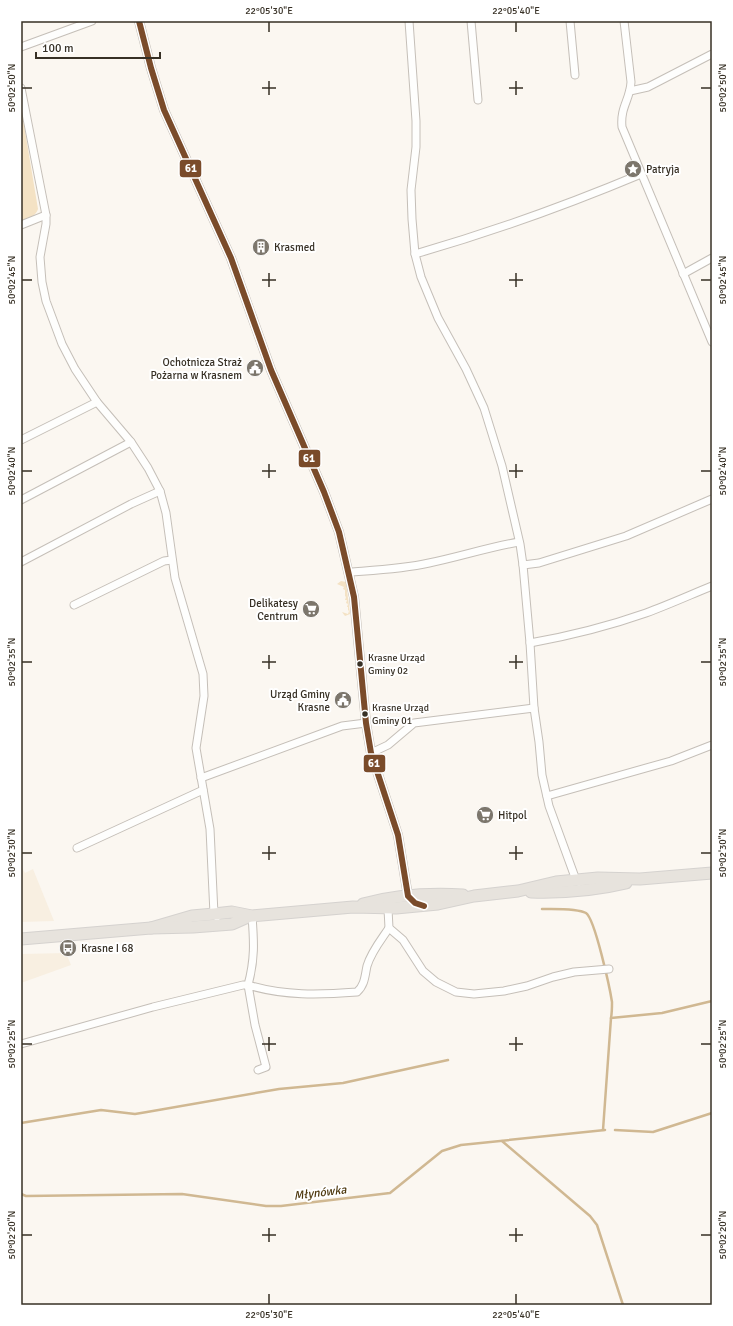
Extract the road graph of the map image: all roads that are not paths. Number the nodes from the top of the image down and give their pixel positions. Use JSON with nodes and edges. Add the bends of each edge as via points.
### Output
{"nodes":[{"id":1,"x":92,"y":21,"type":"edge"},
{"id":2,"x":139,"y":21,"type":"edge"},
{"id":3,"x":409,"y":21,"type":"edge"},
{"id":4,"x":471,"y":21,"type":"edge"},
{"id":5,"x":570,"y":21,"type":"edge"},
{"id":6,"x":624,"y":21,"type":"edge"},
{"id":7,"x":21,"y":47,"type":"edge"},
{"id":8,"x":712,"y":54,"type":"edge"},
{"id":9,"x":575,"y":75,"type":"dead end"},
{"id":10,"x":21,"y":88,"type":"edge"},
{"id":11,"x":630,"y":91,"type":"junction"},
{"id":12,"x":478,"y":100,"type":"dead end"},
{"id":13,"x":641,"y":174,"type":"junction"},
{"id":14,"x":46,"y":215,"type":"junction"},
{"id":15,"x":21,"y":225,"type":"edge"},
{"id":16,"x":415,"y":254,"type":"junction"},
{"id":17,"x":712,"y":258,"type":"edge"},
{"id":18,"x":683,"y":274,"type":"junction"},
{"id":19,"x":712,"y":342,"type":"edge"},
{"id":20,"x":97,"y":402,"type":"junction"},
{"id":21,"x":21,"y":440,"type":"edge"},
{"id":22,"x":131,"y":442,"type":"junction"},
{"id":23,"x":160,"y":491,"type":"junction"},
{"id":24,"x":712,"y":498,"type":"edge"},
{"id":25,"x":21,"y":500,"type":"edge"},
{"id":26,"x":519,"y":542,"type":"junction"},
{"id":27,"x":172,"y":560,"type":"junction"},
{"id":28,"x":21,"y":562,"type":"edge"},
{"id":29,"x":523,"y":565,"type":"junction"},
{"id":30,"x":350,"y":572,"type":"junction"},
{"id":31,"x":712,"y":586,"type":"edge"},
{"id":32,"x":74,"y":605,"type":"dead end"},
{"id":33,"x":530,"y":643,"type":"junction"},
{"id":34,"x":534,"y":708,"type":"junction"},
{"id":35,"x":366,"y":723,"type":"junction"},
{"id":36,"x":712,"y":745,"type":"edge"},
{"id":37,"x":371,"y":753,"type":"junction"},
{"id":38,"x":201,"y":778,"type":"junction"},
{"id":39,"x":203,"y":790,"type":"junction"},
{"id":40,"x":547,"y":796,"type":"junction"},
{"id":41,"x":76,"y":848,"type":"dead end"},
{"id":42,"x":712,"y":873,"type":"edge"},
{"id":43,"x":640,"y":879,"type":"junction"},
{"id":44,"x":576,"y":880,"type":"junction"},
{"id":45,"x":593,"y":890,"type":"junction"},
{"id":46,"x":518,"y":891,"type":"junction"},
{"id":47,"x":557,"y":893,"type":"junction"},
{"id":48,"x":408,"y":896,"type":"junction"},
{"id":49,"x":474,"y":896,"type":"junction"},
{"id":50,"x":424,"y":906,"type":"junction"},
{"id":51,"x":353,"y":907,"type":"junction"},
{"id":52,"x":392,"y":909,"type":"junction"},
{"id":53,"x":214,"y":914,"type":"junction"},
{"id":54,"x":251,"y":916,"type":"junction"},
{"id":55,"x":227,"y":924,"type":"junction"},
{"id":56,"x":196,"y":927,"type":"junction"},
{"id":57,"x":151,"y":928,"type":"junction"},
{"id":58,"x":389,"y":928,"type":"junction"},
{"id":59,"x":21,"y":939,"type":"edge"},
{"id":60,"x":609,"y":969,"type":"dead end"},
{"id":61,"x":248,"y":985,"type":"junction"},
{"id":62,"x":21,"y":1044,"type":"edge"},
{"id":63,"x":258,"y":1070,"type":"dead end"}],
"edges":[{"from":1,"to":7,"type":"street"},
{"from":2,"to":30,"type":"street","via":[[150,68],[164,110],[231,258],[271,370],[333,514]]},
{"from":3,"to":16,"type":"street","via":[[416,121],[411,190]]},
{"from":4,"to":12,"type":"street"},
{"from":5,"to":9,"type":"street"},
{"from":6,"to":11,"type":"street"},
{"from":8,"to":11,"type":"street","via":[[648,87]]},
{"from":10,"to":14,"type":"street"},
{"from":11,"to":13,"type":"street","via":[[623,108],[622,127]]},
{"from":13,"to":16,"type":"street","via":[[574,202]]},
{"from":13,"to":18,"type":"street"},
{"from":14,"to":15,"type":"street"},
{"from":14,"to":20,"type":"street","via":[[40,257],[46,301],[62,344]]},
{"from":16,"to":26,"type":"street","via":[[421,277],[438,318],[484,408],[502,466]]},
{"from":17,"to":18,"type":"street"},
{"from":18,"to":19,"type":"street"},
{"from":20,"to":21,"type":"street"},
{"from":20,"to":22,"type":"street"},
{"from":22,"to":23,"type":"street"},
{"from":22,"to":25,"type":"street"},
{"from":23,"to":27,"type":"street","via":[[166,513]]},
{"from":23,"to":28,"type":"street"},
{"from":24,"to":29,"type":"street","via":[[626,536]]},
{"from":26,"to":29,"type":"street"},
{"from":26,"to":30,"type":"street","via":[[430,563],[390,570]]},
{"from":27,"to":32,"type":"street","via":[[164,561]]},
{"from":27,"to":38,"type":"street","via":[[204,674],[204,696],[196,748]]},
{"from":29,"to":33,"type":"street"},
{"from":30,"to":35,"type":"street"},
{"from":31,"to":33,"type":"street","via":[[646,613],[601,627]]},
{"from":33,"to":34,"type":"street"},
{"from":34,"to":37,"type":"street","via":[[414,723],[388,746]]},
{"from":34,"to":40,"type":"street"},
{"from":35,"to":37,"type":"street"},
{"from":35,"to":38,"type":"street","via":[[342,726]]},
{"from":36,"to":40,"type":"street","via":[[671,761]]},
{"from":37,"to":48,"type":"street","via":[[398,835]]},
{"from":38,"to":39,"type":"street"},
{"from":39,"to":41,"type":"street"},
{"from":39,"to":53,"type":"street","via":[[211,839]]},
{"from":40,"to":44,"type":"street"},
{"from":42,"to":43,"type":"main road"},
{"from":43,"to":44,"type":"main road"},
{"from":43,"to":45,"type":"main road"},
{"from":44,"to":45,"type":"street"},
{"from":44,"to":46,"type":"main road"},
{"from":44,"to":47,"type":"street","via":[[567,889]]},
{"from":45,"to":47,"type":"main road"},
{"from":46,"to":47,"type":"main road"},
{"from":46,"to":49,"type":"main road"},
{"from":48,"to":49,"type":"main road","via":[[437,893]]},
{"from":48,"to":50,"type":"street","via":[[415,903]]},
{"from":48,"to":51,"type":"main road","via":[[387,898]]},
{"from":48,"to":52,"type":"street","via":[[402,904]]},
{"from":49,"to":50,"type":"main road"},
{"from":50,"to":52,"type":"main road"},
{"from":51,"to":52,"type":"main road"},
{"from":51,"to":54,"type":"main road"},
{"from":52,"to":58,"type":"street"},
{"from":53,"to":54,"type":"main road","via":[[232,912]]},
{"from":53,"to":55,"type":"street"},
{"from":53,"to":56,"type":"street"},
{"from":53,"to":57,"type":"main road","via":[[192,916]]},
{"from":54,"to":55,"type":"main road"},
{"from":54,"to":61,"type":"street","via":[[254,948]]},
{"from":55,"to":56,"type":"main road"},
{"from":56,"to":57,"type":"main road"},
{"from":57,"to":59,"type":"main road"},
{"from":58,"to":60,"type":"street","via":[[403,940],[423,971],[436,982],[456,992],[474,994],[504,991],[574,972]]},
{"from":58,"to":61,"type":"street","via":[[374,950],[362,988],[357,992],[287,994]]},
{"from":61,"to":62,"type":"street","via":[[153,1007]]},
{"from":61,"to":63,"type":"street","via":[[254,1025],[266,1067]]}]}
